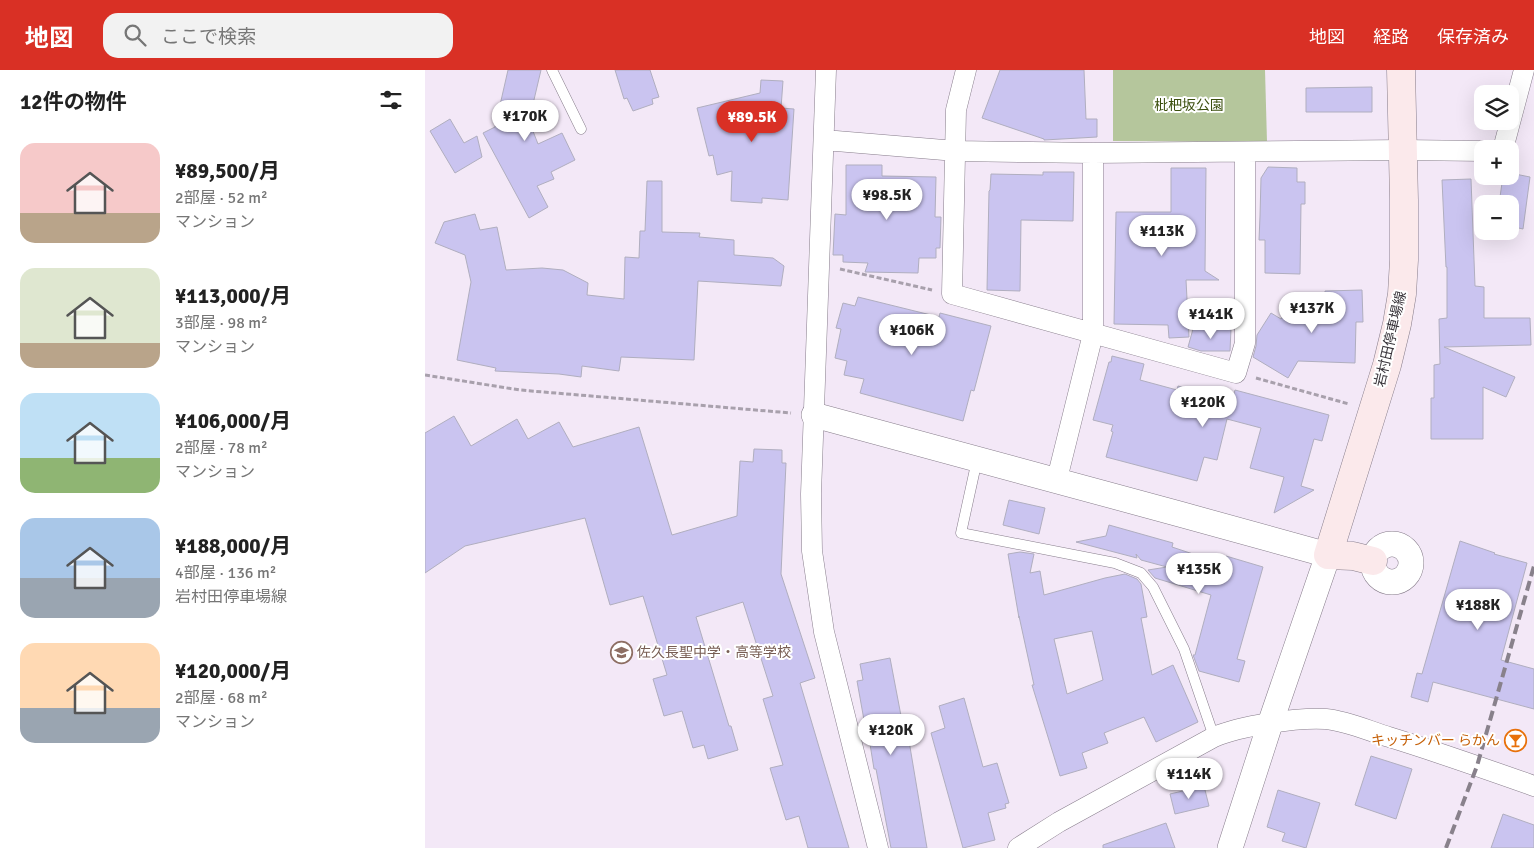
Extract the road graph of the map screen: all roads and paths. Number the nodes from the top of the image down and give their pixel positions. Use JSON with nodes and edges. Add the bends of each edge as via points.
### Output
{"nodes":[{"id":1,"x":552,"y":70,"type":"edge"},
{"id":2,"x":826,"y":70,"type":"edge"},
{"id":3,"x":966,"y":70,"type":"edge"},
{"id":4,"x":1401,"y":70,"type":"edge"},
{"id":5,"x":1524,"y":70,"type":"edge"},
{"id":6,"x":581,"y":129,"type":"dead end"},
{"id":7,"x":824,"y":140,"type":"junction"},
{"id":8,"x":1505,"y":140,"type":"edge"},
{"id":9,"x":1403,"y":150,"type":"junction"},
{"id":10,"x":956,"y":151,"type":"junction"},
{"id":11,"x":1474,"y":151,"type":"edge"},
{"id":12,"x":1093,"y":153,"type":"junction"},
{"id":13,"x":1245,"y":153,"type":"junction"},
{"id":14,"x":819,"y":265,"type":"junction"},
{"id":15,"x":952,"y":294,"type":"junction"},
{"id":16,"x":1093,"y":334,"type":"junction"},
{"id":17,"x":1236,"y":373,"type":"junction"},
{"id":18,"x":425,"y":375,"type":"edge"},
{"id":19,"x":1373,"y":411,"type":"junction"},
{"id":20,"x":814,"y":415,"type":"junction"},
{"id":21,"x":978,"y":460,"type":"junction"},
{"id":22,"x":1057,"y":479,"type":"junction"},
{"id":23,"x":1328,"y":555,"type":"junction"},
{"id":24,"x":1373,"y":561,"type":"dead end"},
{"id":25,"x":1270,"y":724,"type":"junction"},
{"id":26,"x":1214,"y":737,"type":"junction"},
{"id":27,"x":1532,"y":781,"type":"edge"},
{"id":28,"x":1236,"y":847,"type":"edge"},
{"id":29,"x":878,"y":848,"type":"edge"},
{"id":30,"x":1018,"y":848,"type":"edge"}],
"edges":[{"from":1,"to":6,"type":"lane"},
{"from":2,"to":7,"type":"street"},
{"from":3,"to":10,"type":"street","via":[[956,110]]},
{"from":4,"to":9,"type":"main road","name":"岩村田停車場線"},
{"from":5,"to":8,"type":"street"},
{"from":7,"to":10,"type":"street"},
{"from":7,"to":14,"type":"street"},
{"from":9,"to":11,"type":"street"},
{"from":9,"to":13,"type":"street"},
{"from":9,"to":19,"type":"main road","name":"岩村田停車場線","via":[[1402,294]]},
{"from":10,"to":12,"type":"street"},
{"from":10,"to":15,"type":"street"},
{"from":12,"to":13,"type":"street"},
{"from":12,"to":16,"type":"street"},
{"from":13,"to":17,"type":"street","via":[[1245,343]]},
{"from":14,"to":15,"type":"path"},
{"from":14,"to":20,"type":"street"},
{"from":15,"to":16,"type":"street"},
{"from":16,"to":17,"type":"street"},
{"from":16,"to":22,"type":"street"},
{"from":17,"to":19,"type":"path"},
{"from":18,"to":20,"type":"path","via":[[520,390]]},
{"from":19,"to":23,"type":"main road","name":"岩村田停車場線"},
{"from":20,"to":21,"type":"street"},
{"from":20,"to":29,"type":"street","via":[[811,525],[815,582],[824,632]]},
{"from":21,"to":22,"type":"street"},
{"from":21,"to":26,"type":"lane","via":[[961,533],[1115,564],[1141,574],[1153,587],[1184,649]]},
{"from":22,"to":23,"type":"street"},
{"from":23,"to":24,"type":"main road"},
{"from":23,"to":25,"type":"street"},
{"from":25,"to":26,"type":"street"},
{"from":25,"to":27,"type":"street","via":[[1328,719]]},
{"from":25,"to":28,"type":"street"},
{"from":26,"to":30,"type":"street"}]}
